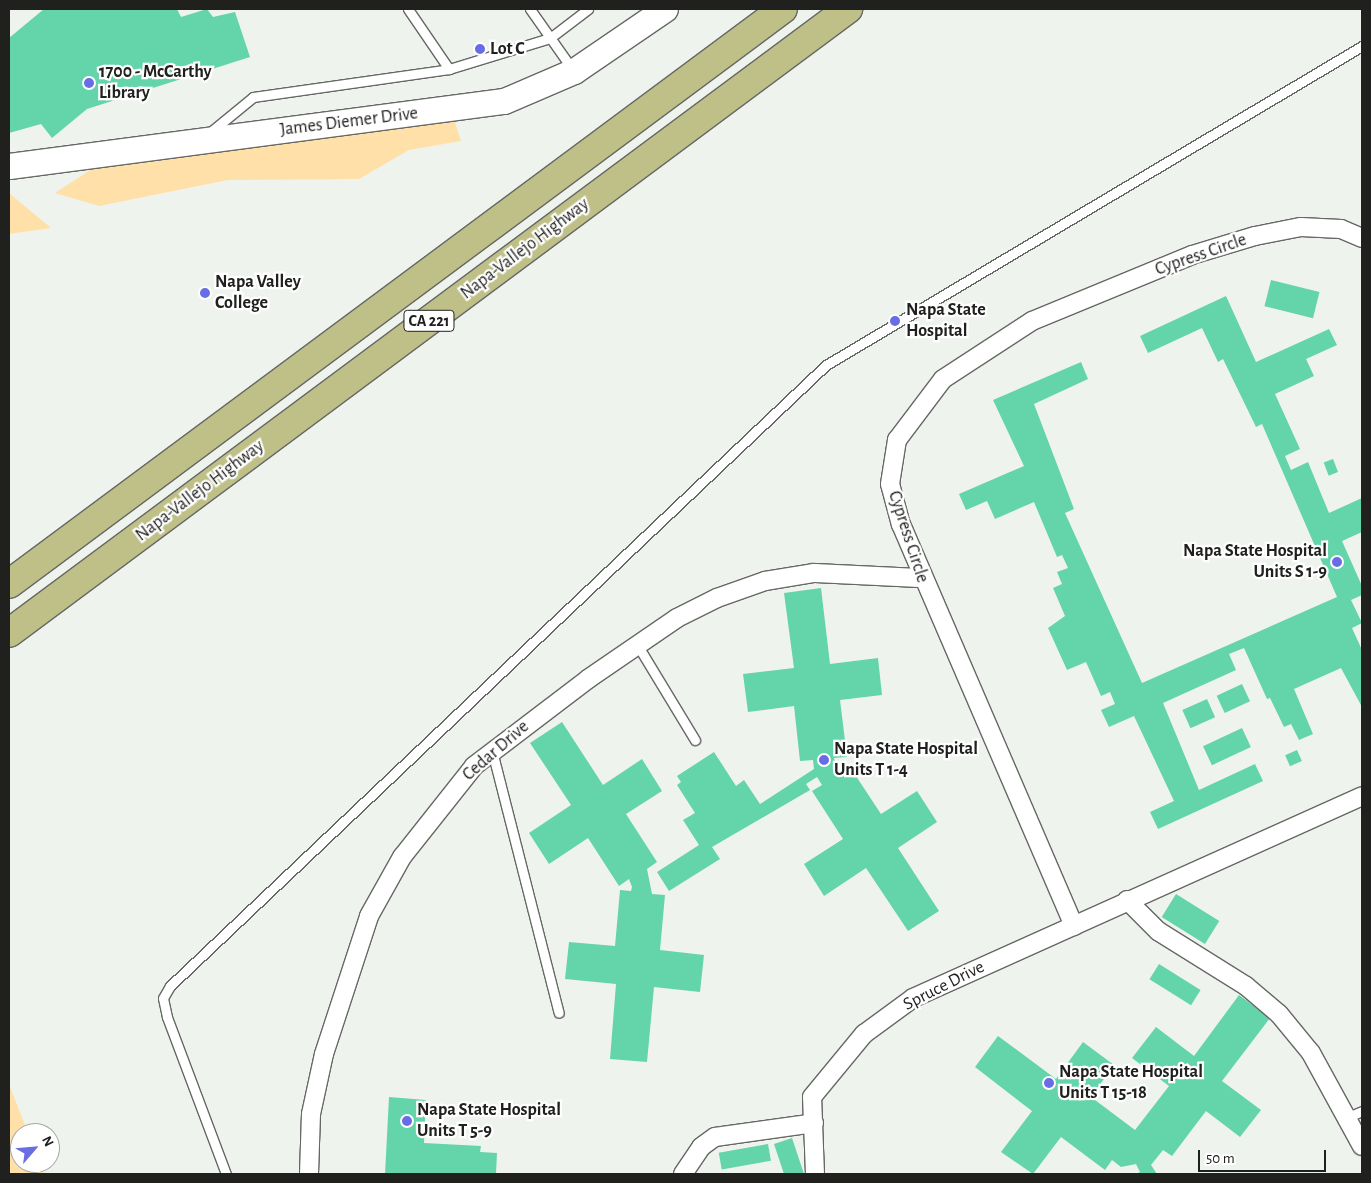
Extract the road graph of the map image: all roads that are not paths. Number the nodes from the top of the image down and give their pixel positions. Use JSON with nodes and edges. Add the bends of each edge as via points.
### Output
{"nodes":[{"id":1,"x":408,"y":9,"type":"edge"},
{"id":2,"x":530,"y":9,"type":"edge"},
{"id":3,"x":588,"y":9,"type":"edge"},
{"id":4,"x":665,"y":9,"type":"edge"},
{"id":5,"x":782,"y":9,"type":"edge"},
{"id":6,"x":848,"y":9,"type":"edge"},
{"id":7,"x":550,"y":38,"type":"junction"},
{"id":8,"x":1362,"y":46,"type":"edge"},
{"id":9,"x":450,"y":69,"type":"junction"},
{"id":10,"x":574,"y":71,"type":"junction"},
{"id":11,"x":201,"y":141,"type":"junction"},
{"id":12,"x":9,"y":166,"type":"edge"},
{"id":13,"x":1362,"y":238,"type":"edge"},
{"id":14,"x":920,"y":578,"type":"junction"},
{"id":15,"x":9,"y":584,"type":"edge"},
{"id":16,"x":9,"y":633,"type":"edge"},
{"id":17,"x":638,"y":646,"type":"junction"},
{"id":18,"x":695,"y":740,"type":"dead end"},
{"id":19,"x":492,"y":751,"type":"junction"},
{"id":20,"x":1362,"y":796,"type":"edge"},
{"id":21,"x":1127,"y":900,"type":"junction"},
{"id":22,"x":1074,"y":926,"type":"junction"},
{"id":23,"x":558,"y":1013,"type":"dead end"},
{"id":24,"x":1355,"y":1114,"type":"edge"},
{"id":25,"x":814,"y":1123,"type":"junction"},
{"id":26,"x":1362,"y":1146,"type":"edge"},
{"id":27,"x":226,"y":1174,"type":"edge"},
{"id":28,"x":309,"y":1174,"type":"edge"},
{"id":29,"x":683,"y":1174,"type":"edge"},
{"id":30,"x":815,"y":1174,"type":"edge"}],
"edges":[{"from":1,"to":9,"type":"lane"},
{"from":2,"to":7,"type":"lane"},
{"from":3,"to":7,"type":"lane"},
{"from":4,"to":10,"type":"street","name":"James Diemer Drive"},
{"from":5,"to":15,"type":"main road","number":"CA 221"},
{"from":6,"to":16,"type":"main road","name":"Napa-Vallejo Highway","number":"CA 221"},
{"from":7,"to":9,"type":"lane"},
{"from":7,"to":10,"type":"lane"},
{"from":8,"to":27,"type":"lane","via":[[826,365],[170,986],[163,998],[167,1017]]},
{"from":9,"to":11,"type":"lane","via":[[253,97]]},
{"from":10,"to":11,"type":"street","name":"James Diemer Drive","via":[[521,96],[487,104]]},
{"from":11,"to":12,"type":"street","name":"James Diemer Drive"},
{"from":13,"to":14,"type":"street","name":"Cypress Circle","via":[[1341,228],[1301,227],[1192,254],[1032,321],[943,379],[898,440],[890,484]]},
{"from":14,"to":17,"type":"street","name":"Cedar Drive","via":[[814,573],[765,581],[695,608]]},
{"from":14,"to":22,"type":"street","name":"Cypress Circle"},
{"from":17,"to":18,"type":"lane"},
{"from":17,"to":19,"type":"street","name":"Cedar Drive"},
{"from":19,"to":23,"type":"lane"},
{"from":19,"to":28,"type":"street","name":"Cedar Drive","via":[[434,813],[402,857],[369,916],[324,1054],[311,1114]]},
{"from":20,"to":21,"type":"street","name":"Spruce Drive"},
{"from":21,"to":22,"type":"street","name":"Spruce Drive"},
{"from":21,"to":24,"type":"street","via":[[1158,931],[1246,986],[1279,1014]]},
{"from":22,"to":25,"type":"street","name":"Spruce Drive","via":[[913,998],[864,1034],[812,1097]]},
{"from":24,"to":26,"type":"street"},
{"from":25,"to":29,"type":"street","via":[[715,1137],[701,1147]]},
{"from":25,"to":30,"type":"street","name":"Spruce Drive"}]}
